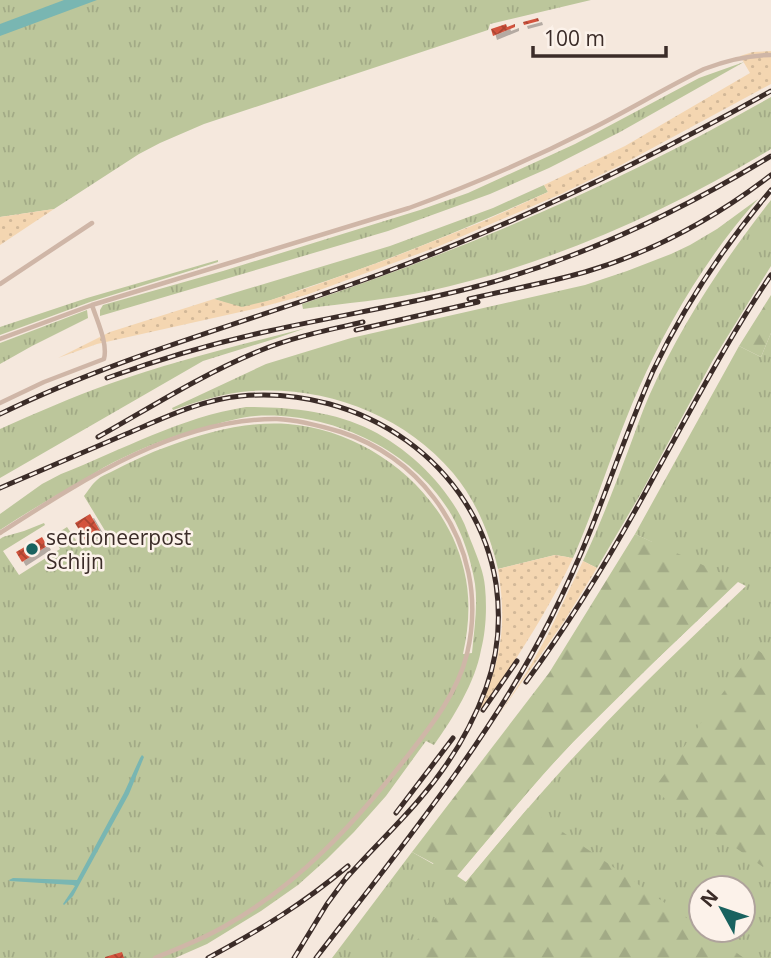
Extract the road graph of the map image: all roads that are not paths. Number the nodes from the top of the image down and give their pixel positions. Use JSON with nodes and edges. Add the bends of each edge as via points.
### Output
{"nodes":[{"id":1,"x":771,"y":55,"type":"edge"},
{"id":2,"x":92,"y":223,"type":"dead end"},
{"id":3,"x":0,"y":284,"type":"edge"},
{"id":4,"x":92,"y":305,"type":"junction"},
{"id":5,"x":0,"y":339,"type":"edge"},
{"id":6,"x":0,"y":403,"type":"edge"},
{"id":7,"x":0,"y":533,"type":"edge"},
{"id":8,"x":155,"y":958,"type":"edge"}],
"edges":[{"from":1,"to":4,"type":"lane","via":[[704,69],[508,169],[410,208]]},
{"from":2,"to":3,"type":"lane"},
{"from":4,"to":5,"type":"lane"},
{"from":4,"to":6,"type":"lane","via":[[104,359]]},
{"from":7,"to":8,"type":"lane","via":[[105,470],[179,437],[229,424],[276,419],[318,425],[361,439],[396,460],[428,490],[459,540],[472,587],[471,630],[460,677],[439,715],[372,801],[320,856],[225,926]]}]}
